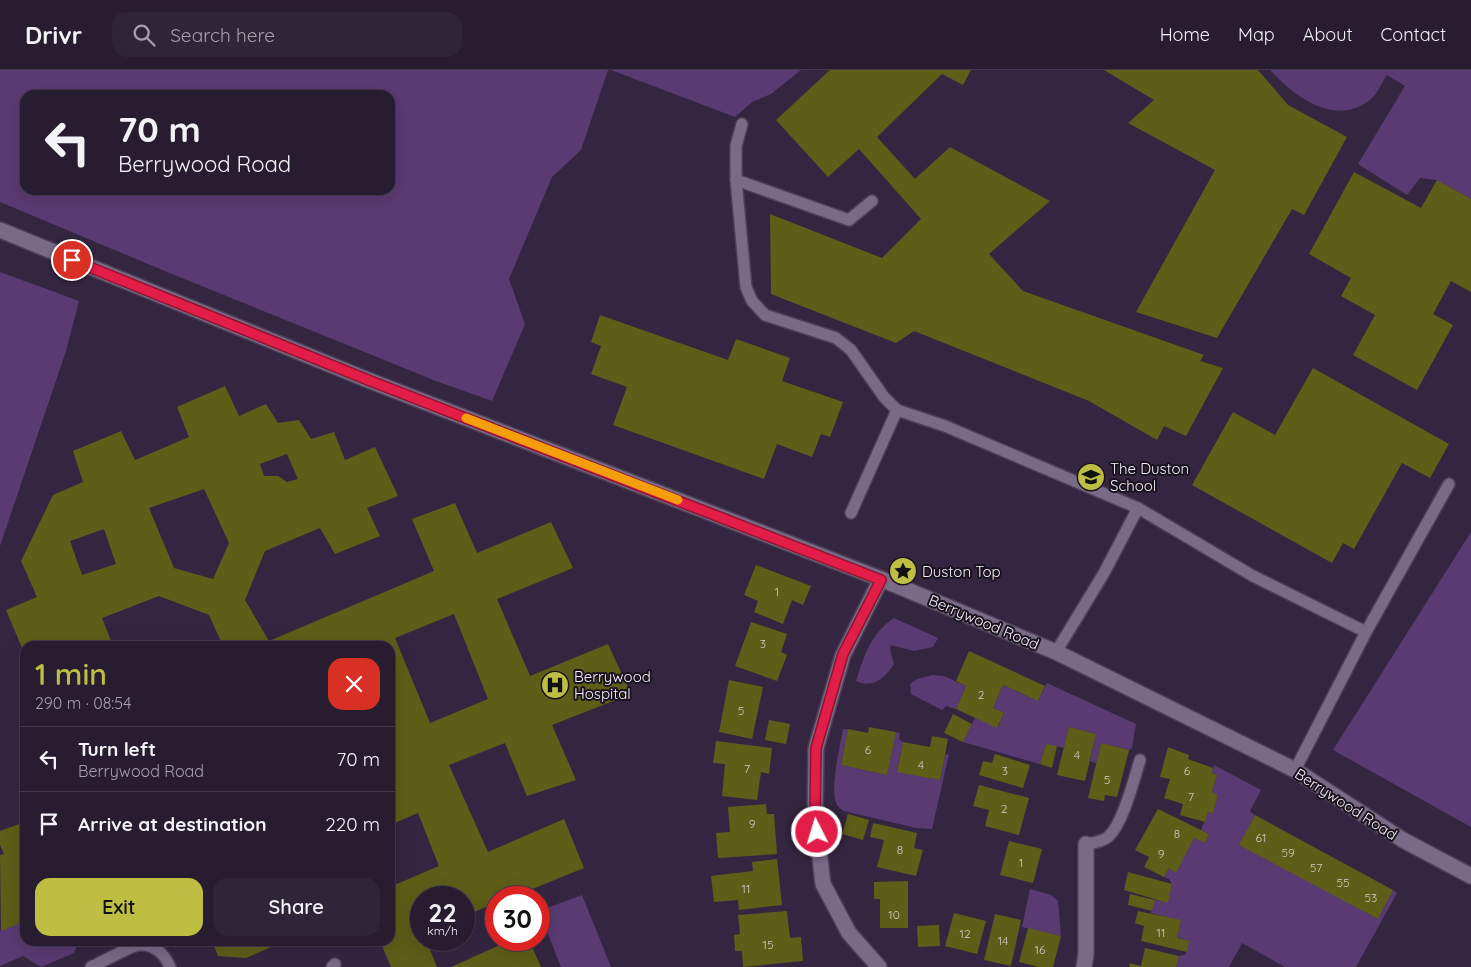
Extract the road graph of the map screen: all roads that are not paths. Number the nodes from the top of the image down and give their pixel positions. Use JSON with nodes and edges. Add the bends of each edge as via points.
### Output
{"nodes":[{"id":1,"x":742,"y":124,"type":"dead end"},
{"id":2,"x":736,"y":180,"type":"junction"},
{"id":3,"x":872,"y":202,"type":"dead end"},
{"id":4,"x":0,"y":230,"type":"edge"},
{"id":5,"x":897,"y":410,"type":"junction"},
{"id":6,"x":1449,"y":484,"type":"dead end"},
{"id":7,"x":1138,"y":508,"type":"junction"},
{"id":8,"x":851,"y":513,"type":"dead end"},
{"id":9,"x":881,"y":580,"type":"junction"},
{"id":10,"x":1366,"y":632,"type":"junction"},
{"id":11,"x":1056,"y":652,"type":"junction"},
{"id":12,"x":1140,"y":760,"type":"dead end"},
{"id":13,"x":1295,"y":770,"type":"junction"},
{"id":14,"x":1086,"y":844,"type":"joint"},
{"id":15,"x":1471,"y":876,"type":"edge"},
{"id":16,"x":136,"y":946,"type":"edge"},
{"id":17,"x":142,"y":946,"type":"edge"},
{"id":18,"x":91,"y":967,"type":"edge"},
{"id":19,"x":170,"y":967,"type":"edge"},
{"id":20,"x":879,"y":967,"type":"edge"},
{"id":21,"x":1084,"y":967,"type":"edge"}],
"edges":[{"from":1,"to":2,"type":"lane","via":[[736,146]]},
{"from":2,"to":3,"type":"lane","via":[[849,220]]},
{"from":2,"to":5,"type":"lane","via":[[746,287],[752,301],[765,315],[836,338],[851,350]]},
{"from":4,"to":9,"type":"street","name":"Berrywood Road","via":[[368,380]]},
{"from":5,"to":7,"type":"lane","via":[[945,426]]},
{"from":5,"to":8,"type":"lane"},
{"from":6,"to":10,"type":"lane"},
{"from":7,"to":10,"type":"lane","via":[[1253,576]]},
{"from":7,"to":11,"type":"lane","via":[[1104,573]]},
{"from":9,"to":11,"type":"street","name":"Berrywood Road"},
{"from":9,"to":20,"type":"street","via":[[843,654],[816,748],[815,815],[824,884],[849,933]]},
{"from":10,"to":13,"type":"lane"},
{"from":11,"to":13,"type":"street","name":"Berrywood Road"},
{"from":12,"to":14,"type":"lane","via":[[1113,830],[1108,837]]},
{"from":13,"to":15,"type":"street","name":"Berrywood Road","via":[[1403,840]]},
{"from":14,"to":21,"type":"street"},
{"from":16,"to":18,"type":"lane"},
{"from":17,"to":19,"type":"lane","via":[[156,949],[166,957]]}]}
